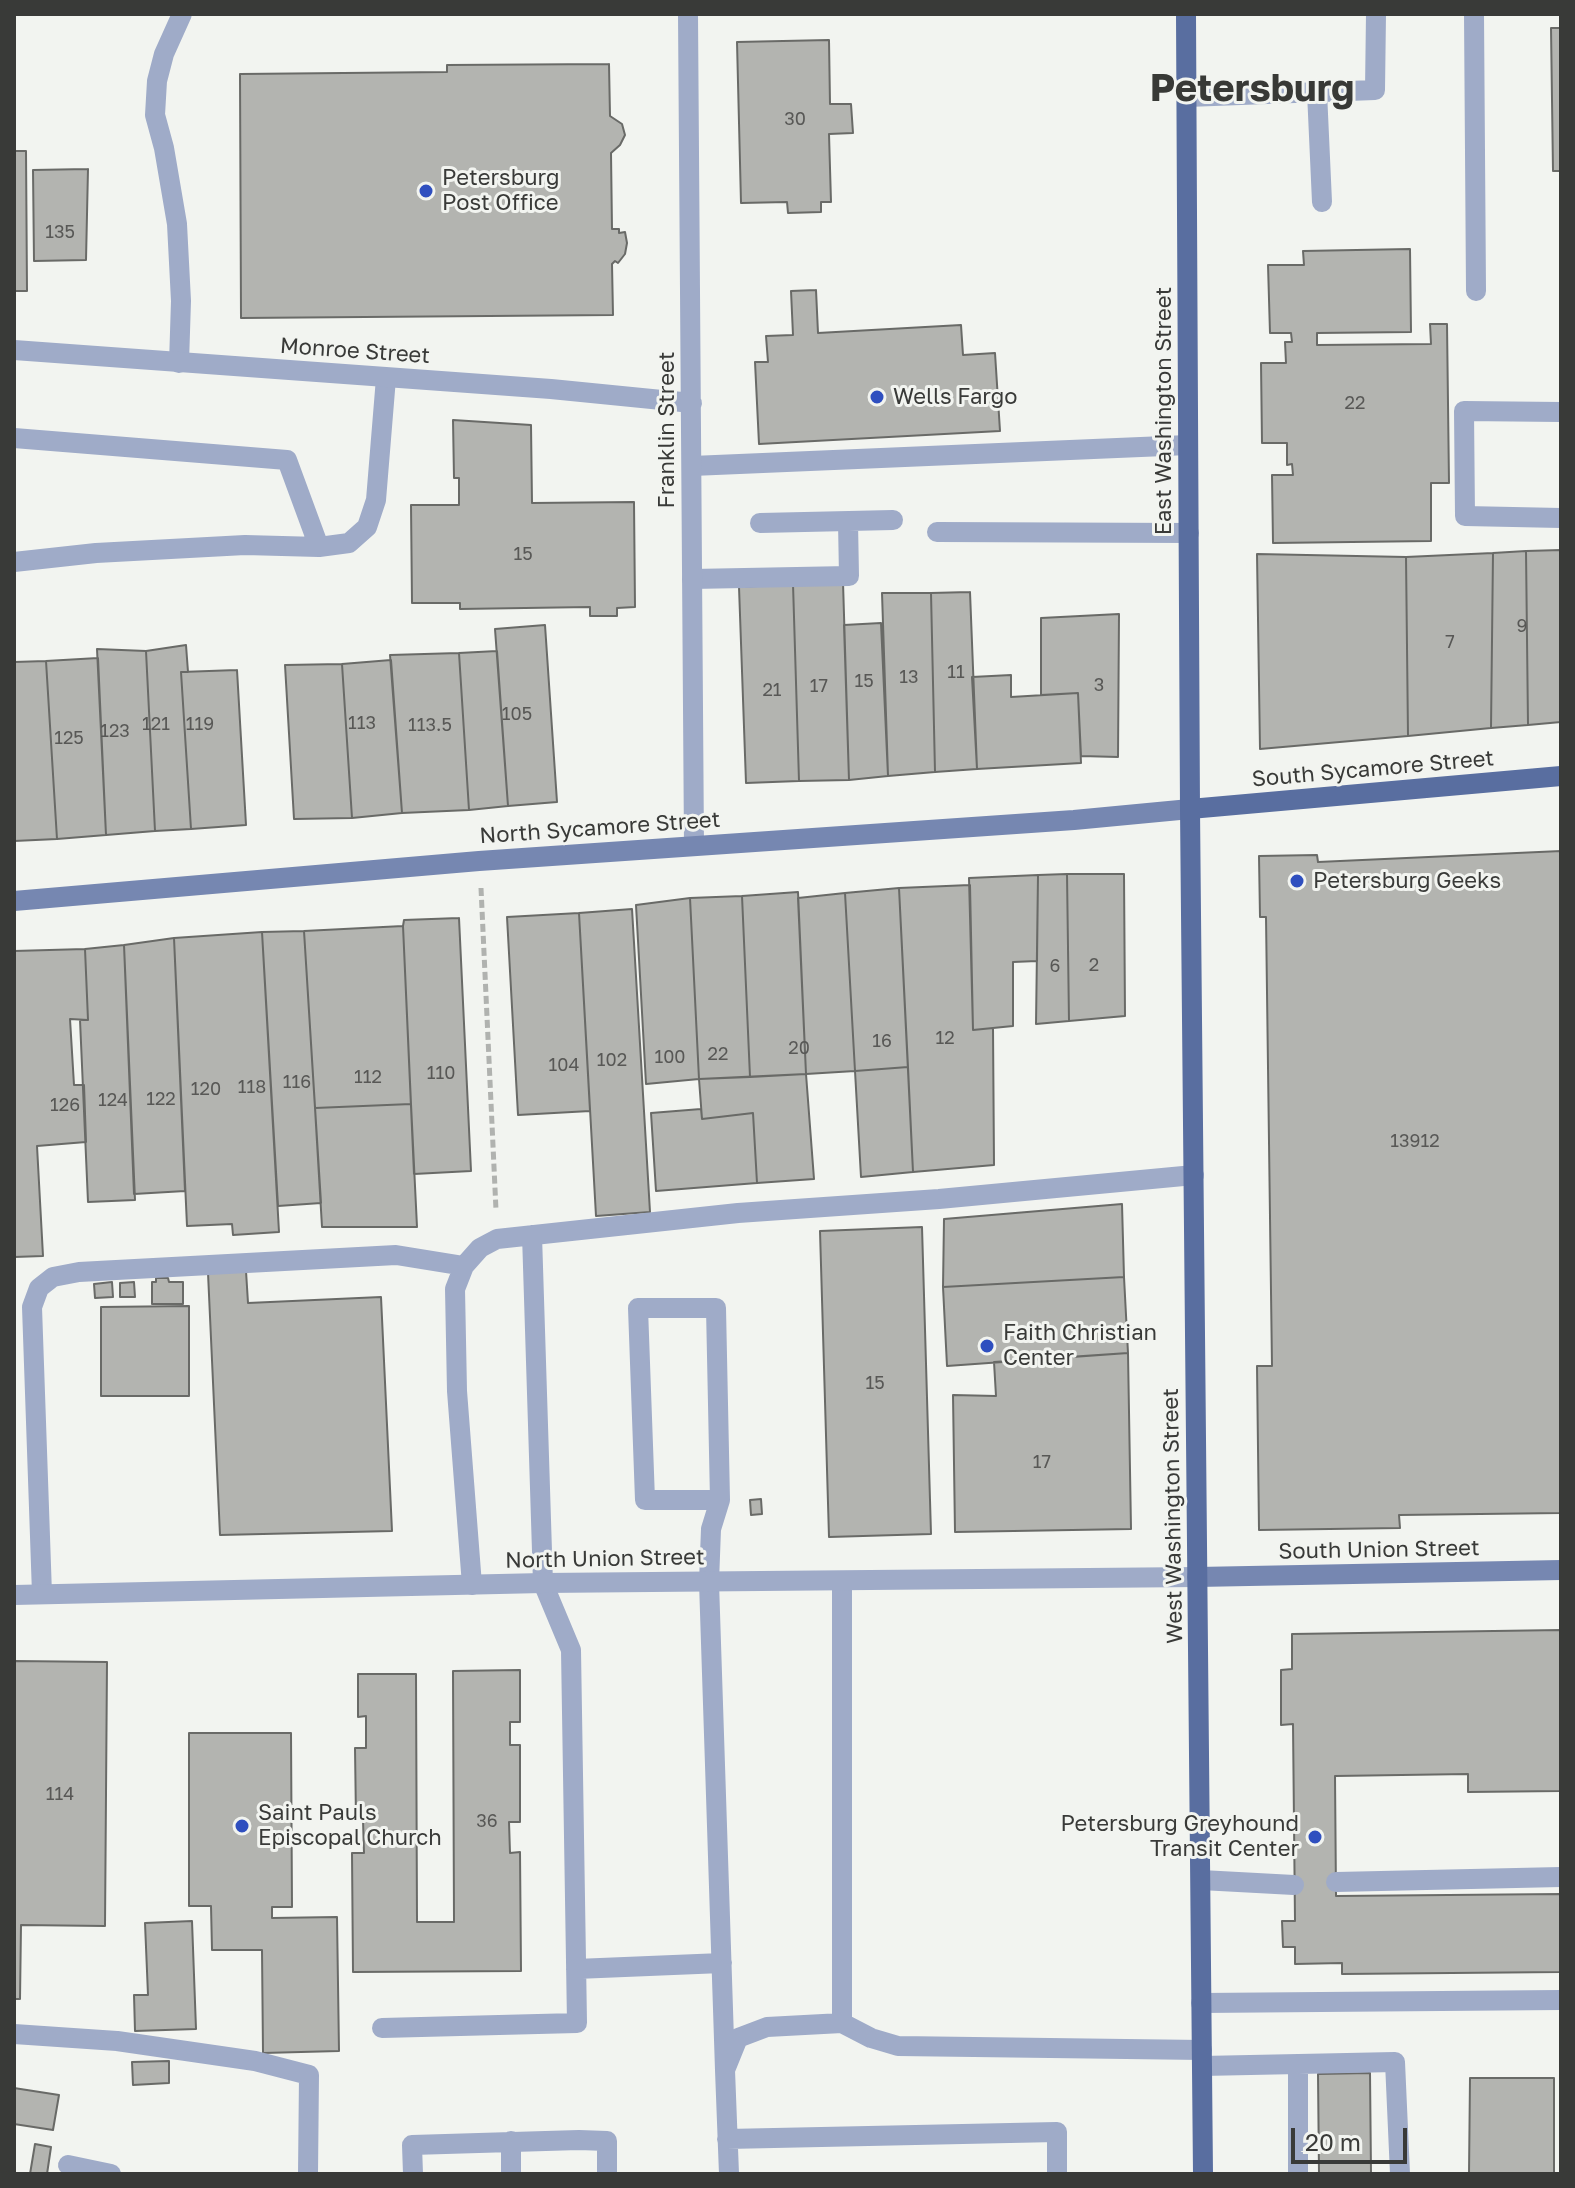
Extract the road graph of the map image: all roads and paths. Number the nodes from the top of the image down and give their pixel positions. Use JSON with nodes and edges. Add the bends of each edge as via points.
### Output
{"nodes":[{"id":1,"x":182,"y":14,"type":"edge"},
{"id":2,"x":688,"y":14,"type":"edge"},
{"id":3,"x":1186,"y":14,"type":"edge"},
{"id":4,"x":1376,"y":14,"type":"edge"},
{"id":5,"x":1474,"y":14,"type":"edge"},
{"id":6,"x":1317,"y":92,"type":"junction"},
{"id":7,"x":1187,"y":97,"type":"junction"},
{"id":8,"x":1322,"y":202,"type":"dead end"},
{"id":9,"x":1476,"y":291,"type":"dead end"},
{"id":10,"x":14,"y":350,"type":"edge"},
{"id":11,"x":179,"y":363,"type":"junction"},
{"id":12,"x":386,"y":378,"type":"junction"},
{"id":13,"x":692,"y":403,"type":"junction"},
{"id":14,"x":1561,"y":412,"type":"edge"},
{"id":15,"x":14,"y":438,"type":"edge"},
{"id":16,"x":1188,"y":445,"type":"junction"},
{"id":17,"x":692,"y":466,"type":"junction"},
{"id":18,"x":1561,"y":518,"type":"edge"},
{"id":19,"x":893,"y":520,"type":"dead end"},
{"id":20,"x":848,"y":522,"type":"junction"},
{"id":21,"x":760,"y":523,"type":"dead end"},
{"id":22,"x":937,"y":532,"type":"dead end"},
{"id":23,"x":1189,"y":533,"type":"junction"},
{"id":24,"x":319,"y":547,"type":"junction"},
{"id":25,"x":14,"y":562,"type":"edge"},
{"id":26,"x":692,"y":579,"type":"junction"},
{"id":27,"x":1561,"y":776,"type":"edge"},
{"id":28,"x":1190,"y":809,"type":"junction"},
{"id":29,"x":694,"y":846,"type":"junction"},
{"id":30,"x":479,"y":861,"type":"junction"},
{"id":31,"x":14,"y":901,"type":"edge"},
{"id":32,"x":1194,"y":1175,"type":"junction"},
{"id":33,"x":532,"y":1235,"type":"junction"},
{"id":34,"x":497,"y":1239,"type":"junction"},
{"id":35,"x":464,"y":1266,"type":"junction"},
{"id":36,"x":720,"y":1500,"type":"junction"},
{"id":37,"x":1561,"y":1570,"type":"edge"},
{"id":38,"x":1197,"y":1577,"type":"junction"},
{"id":39,"x":842,"y":1581,"type":"junction"},
{"id":40,"x":709,"y":1582,"type":"junction"},
{"id":41,"x":543,"y":1583,"type":"junction"},
{"id":42,"x":472,"y":1585,"type":"junction"},
{"id":43,"x":42,"y":1594,"type":"junction"},
{"id":44,"x":14,"y":1595,"type":"edge"},
{"id":45,"x":1561,"y":1877,"type":"edge"},
{"id":46,"x":1201,"y":1880,"type":"junction"},
{"id":47,"x":1336,"y":1882,"type":"dead end"},
{"id":48,"x":1294,"y":1885,"type":"dead end"},
{"id":49,"x":722,"y":1963,"type":"junction"},
{"id":50,"x":576,"y":1969,"type":"junction"},
{"id":51,"x":1561,"y":2000,"type":"edge"},
{"id":52,"x":1201,"y":2003,"type":"junction"},
{"id":53,"x":842,"y":2023,"type":"junction"},
{"id":54,"x":382,"y":2028,"type":"dead end"},
{"id":55,"x":14,"y":2034,"type":"edge"},
{"id":56,"x":1202,"y":2058,"type":"junction"},
{"id":57,"x":1298,"y":2064,"type":"junction"},
{"id":58,"x":725,"y":2070,"type":"junction"},
{"id":59,"x":727,"y":2139,"type":"junction"},
{"id":60,"x":511,"y":2141,"type":"junction"},
{"id":61,"x":68,"y":2165,"type":"dead end"},
{"id":62,"x":111,"y":2174,"type":"edge"},
{"id":63,"x":308,"y":2174,"type":"edge"},
{"id":64,"x":413,"y":2174,"type":"edge"},
{"id":65,"x":511,"y":2174,"type":"edge"},
{"id":66,"x":607,"y":2174,"type":"edge"},
{"id":67,"x":729,"y":2174,"type":"edge"},
{"id":68,"x":1057,"y":2174,"type":"edge"},
{"id":69,"x":1203,"y":2174,"type":"edge"},
{"id":70,"x":1298,"y":2174,"type":"edge"},
{"id":71,"x":1400,"y":2174,"type":"edge"}],
"edges":[{"from":1,"to":11,"type":"street","via":[[164,54],[155,115],[177,224]]},
{"from":2,"to":13,"type":"street","name":"Franklin Street"},
{"from":3,"to":7,"type":"main road","name":"East Washington Street"},
{"from":4,"to":6,"type":"street","via":[[1375,90]]},
{"from":5,"to":9,"type":"street"},
{"from":6,"to":7,"type":"street"},
{"from":6,"to":8,"type":"street"},
{"from":7,"to":16,"type":"main road","name":"East Washington Street"},
{"from":10,"to":11,"type":"street","name":"Monroe Street"},
{"from":11,"to":12,"type":"street","name":"Monroe Street"},
{"from":12,"to":13,"type":"street","name":"Monroe Street"},
{"from":12,"to":24,"type":"street","via":[[376,500],[367,527],[349,543]]},
{"from":13,"to":17,"type":"street","name":"Franklin Street"},
{"from":14,"to":18,"type":"street","via":[[1464,411],[1465,516]]},
{"from":15,"to":24,"type":"street","via":[[287,460]]},
{"from":16,"to":17,"type":"street"},
{"from":16,"to":23,"type":"main road","name":"East Washington Street"},
{"from":17,"to":26,"type":"street","name":"Franklin Street"},
{"from":19,"to":20,"type":"street"},
{"from":20,"to":21,"type":"street"},
{"from":20,"to":26,"type":"street","via":[[849,576]]},
{"from":22,"to":23,"type":"street"},
{"from":23,"to":28,"type":"main road","name":"East Washington Street"},
{"from":24,"to":25,"type":"street","via":[[230,546]]},
{"from":26,"to":29,"type":"street","name":"Franklin Street"},
{"from":27,"to":28,"type":"main road","name":"South Sycamore Street"},
{"from":28,"to":29,"type":"street","name":"North Sycamore Street"},
{"from":28,"to":32,"type":"main road","name":"West Washington Street"},
{"from":29,"to":30,"type":"street","name":"North Sycamore Street"},
{"from":30,"to":31,"type":"street","name":"North Sycamore Street"},
{"from":30,"to":34,"type":"path"},
{"from":32,"to":33,"type":"street"},
{"from":32,"to":38,"type":"main road","name":"West Washington Street"},
{"from":33,"to":34,"type":"street"},
{"from":33,"to":41,"type":"street"},
{"from":34,"to":35,"type":"street"},
{"from":35,"to":42,"type":"street","via":[[455,1289],[457,1391]]},
{"from":35,"to":43,"type":"street","via":[[396,1255],[53,1277],[39,1288],[32,1307]]},
{"from":36,"to":36,"type":"street","via":[[716,1308],[638,1308],[645,1500]]},
{"from":36,"to":40,"type":"street","via":[[711,1529]]},
{"from":37,"to":38,"type":"street","name":"South Union Street"},
{"from":38,"to":39,"type":"street","name":"North Union Street"},
{"from":38,"to":46,"type":"main road","name":"West Washington Street"},
{"from":39,"to":40,"type":"street","name":"North Union Street"},
{"from":39,"to":53,"type":"street"},
{"from":40,"to":41,"type":"street","name":"North Union Street"},
{"from":40,"to":49,"type":"street"},
{"from":41,"to":42,"type":"street","name":"North Union Street"},
{"from":41,"to":50,"type":"street","via":[[571,1650]]},
{"from":42,"to":43,"type":"street","name":"North Union Street"},
{"from":43,"to":44,"type":"street","name":"North Union Street"},
{"from":45,"to":47,"type":"street"},
{"from":46,"to":48,"type":"street"},
{"from":46,"to":52,"type":"main road","name":"West Washington Street"},
{"from":49,"to":50,"type":"street"},
{"from":49,"to":58,"type":"street"},
{"from":50,"to":54,"type":"street","via":[[577,2023]]},
{"from":51,"to":52,"type":"street"},
{"from":52,"to":56,"type":"main road","name":"West Washington Street"},
{"from":53,"to":56,"type":"street","via":[[898,2046]]},
{"from":53,"to":58,"type":"street","via":[[767,2027],[738,2038]]},
{"from":55,"to":63,"type":"street","via":[[117,2041],[255,2061],[309,2075]]},
{"from":56,"to":57,"type":"street"},
{"from":56,"to":69,"type":"main road","name":"West Washington Street"},
{"from":57,"to":70,"type":"street"},
{"from":57,"to":71,"type":"street","via":[[1395,2062]]},
{"from":58,"to":59,"type":"street"},
{"from":59,"to":67,"type":"street"},
{"from":59,"to":68,"type":"street","via":[[1057,2132]]},
{"from":60,"to":64,"type":"street","via":[[412,2145]]},
{"from":60,"to":65,"type":"street"},
{"from":60,"to":66,"type":"street","via":[[607,2141]]},
{"from":61,"to":62,"type":"street"}]}
